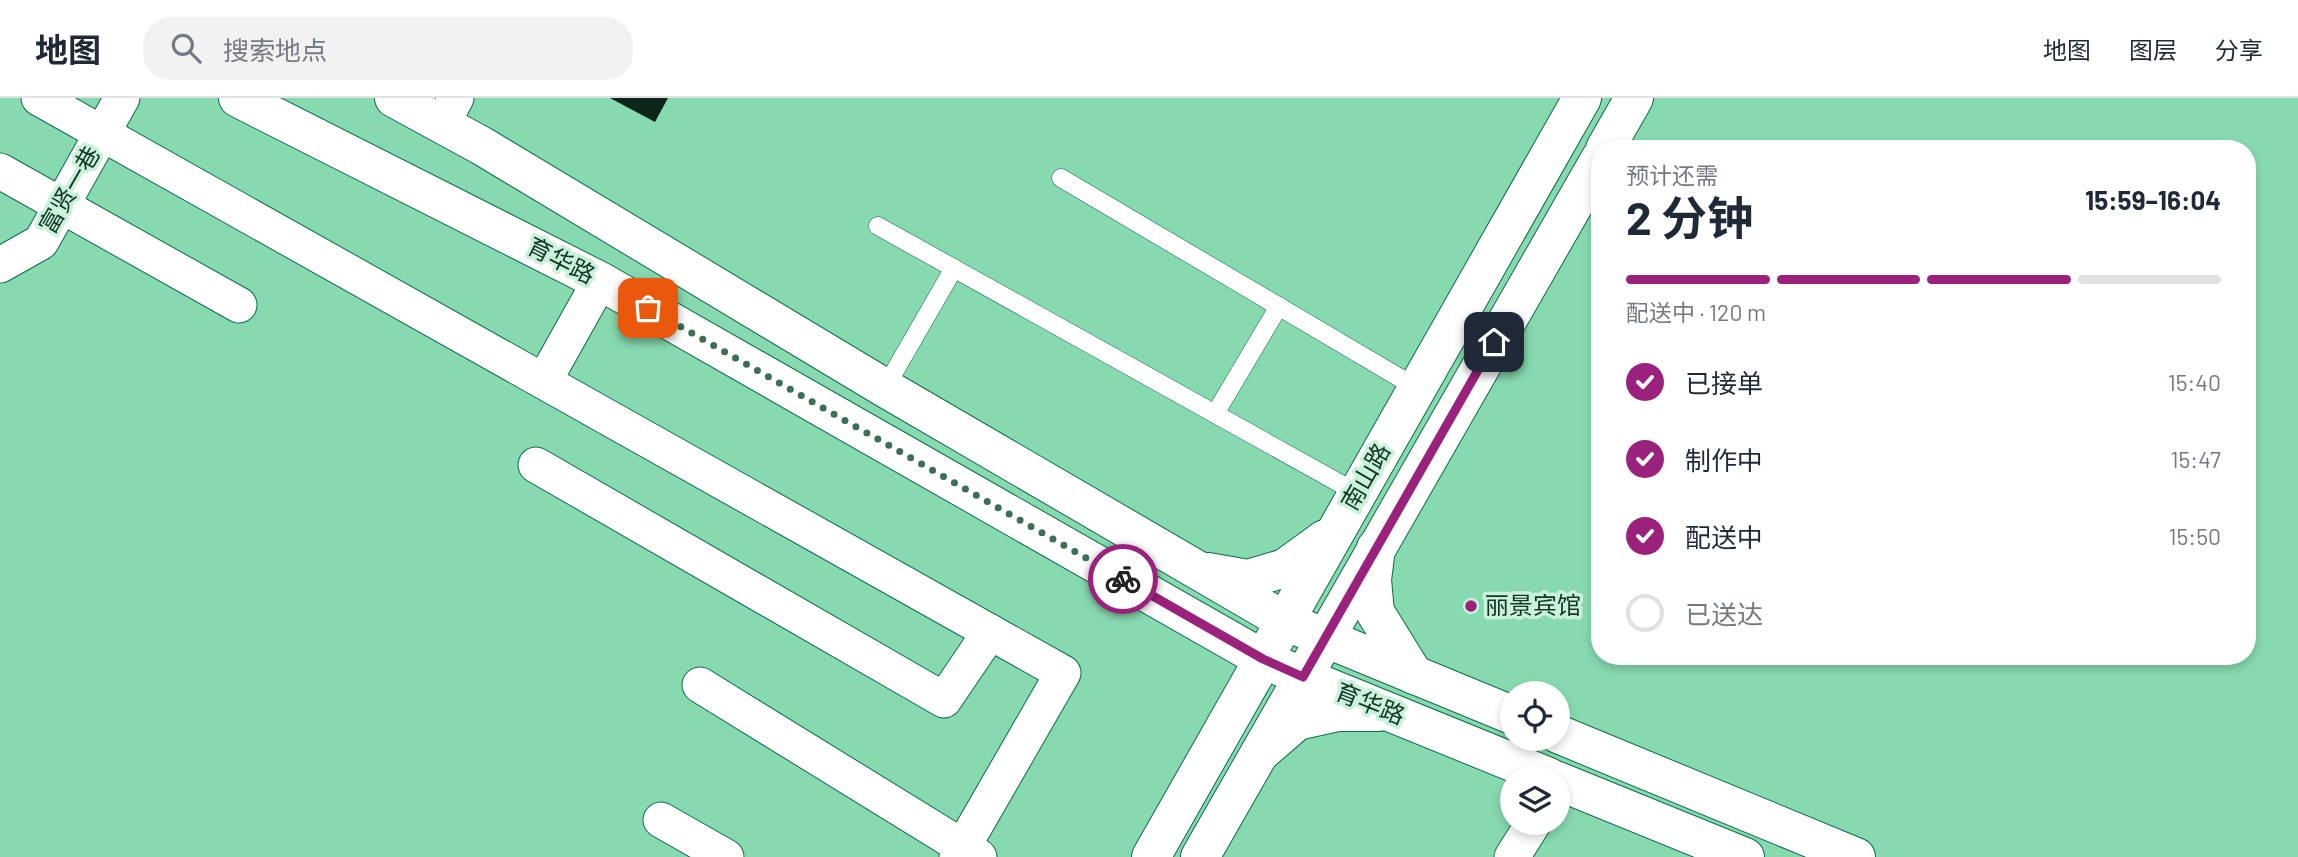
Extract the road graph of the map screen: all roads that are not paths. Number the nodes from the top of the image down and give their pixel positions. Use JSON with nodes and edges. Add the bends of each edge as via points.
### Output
{"nodes":[{"id":1,"x":39,"y":98,"type":"edge"},
{"id":2,"x":122,"y":98,"type":"edge"},
{"id":3,"x":239,"y":98,"type":"edge"},
{"id":4,"x":394,"y":98,"type":"edge"},
{"id":5,"x":1582,"y":98,"type":"edge"},
{"id":6,"x":1634,"y":98,"type":"edge"},
{"id":7,"x":449,"y":111,"type":"edge"},
{"id":8,"x":102,"y":133,"type":"junction"},
{"id":9,"x":1610,"y":140,"type":"edge"},
{"id":10,"x":0,"y":171,"type":"edge"},
{"id":11,"x":1591,"y":175,"type":"edge"},
{"id":12,"x":1061,"y":178,"type":"dead end"},
{"id":13,"x":61,"y":206,"type":"junction"},
{"id":14,"x":878,"y":226,"type":"dead end"},
{"id":15,"x":0,"y":265,"type":"edge"},
{"id":16,"x":954,"y":268,"type":"junction"},
{"id":17,"x":600,"y":281,"type":"junction"},
{"id":18,"x":239,"y":305,"type":"dead end"},
{"id":19,"x":1279,"y":306,"type":"junction"},
{"id":20,"x":544,"y":382,"type":"junction"},
{"id":21,"x":885,"y":388,"type":"junction"},
{"id":22,"x":1417,"y":388,"type":"junction"},
{"id":23,"x":1215,"y":414,"type":"junction"},
{"id":24,"x":536,"y":465,"type":"dead end"},
{"id":25,"x":1357,"y":493,"type":"junction"},
{"id":26,"x":1335,"y":532,"type":"junction"},
{"id":27,"x":1376,"y":548,"type":"junction"},
{"id":28,"x":1197,"y":570,"type":"junction"},
{"id":29,"x":1175,"y":609,"type":"junction"},
{"id":30,"x":1284,"y":621,"type":"junction"},
{"id":31,"x":990,"y":632,"type":"junction"},
{"id":32,"x":1325,"y":638,"type":"junction"},
{"id":33,"x":1263,"y":659,"type":"junction"},
{"id":34,"x":1414,"y":675,"type":"junction"},
{"id":35,"x":1303,"y":677,"type":"junction"},
{"id":36,"x":700,"y":685,"type":"dead end"},
{"id":37,"x":1500,"y":710,"type":"edge"},
{"id":38,"x":1391,"y":712,"type":"junction"},
{"id":39,"x":1223,"y":730,"type":"junction"},
{"id":40,"x":1570,"y":739,"type":"edge"},
{"id":41,"x":1258,"y":754,"type":"junction"},
{"id":42,"x":1518,"y":765,"type":"edge"},
{"id":43,"x":1570,"y":787,"type":"edge"},
{"id":44,"x":661,"y":820,"type":"dead end"},
{"id":45,"x":1526,"y":835,"type":"edge"},
{"id":46,"x":966,"y":854,"type":"edge"},
{"id":47,"x":726,"y":857,"type":"edge"},
{"id":48,"x":1151,"y":857,"type":"edge"},
{"id":49,"x":1200,"y":857,"type":"edge"},
{"id":50,"x":1512,"y":857,"type":"edge"},
{"id":51,"x":1745,"y":857,"type":"edge"},
{"id":52,"x":1856,"y":857,"type":"edge"}],
"edges":[{"from":1,"to":8,"type":"street"},
{"from":2,"to":8,"type":"street","name":"富贤一巷"},
{"from":3,"to":17,"type":"main road","name":"育华路"},
{"from":4,"to":7,"type":"main road","name":"育华路"},
{"from":5,"to":22,"type":"main road","name":"南山路"},
{"from":6,"to":9,"type":"main road"},
{"from":7,"to":21,"type":"main road","name":"育华路"},
{"from":8,"to":13,"type":"street","name":"富贤一巷"},
{"from":8,"to":20,"type":"street"},
{"from":10,"to":13,"type":"street"},
{"from":11,"to":27,"type":"main road","name":"南山路"},
{"from":12,"to":19,"type":"lane"},
{"from":13,"to":15,"type":"street","name":"富贤一巷","via":[[41,242]]},
{"from":13,"to":18,"type":"street"},
{"from":14,"to":16,"type":"lane"},
{"from":16,"to":21,"type":"lane"},
{"from":16,"to":23,"type":"lane"},
{"from":17,"to":20,"type":"street"},
{"from":17,"to":29,"type":"main road","name":"育华路"},
{"from":19,"to":22,"type":"lane"},
{"from":19,"to":23,"type":"lane"},
{"from":20,"to":31,"type":"street"},
{"from":21,"to":28,"type":"main road","name":"育华路"},
{"from":22,"to":25,"type":"main road","name":"南山路"},
{"from":23,"to":25,"type":"lane"},
{"from":24,"to":31,"type":"street","via":[[944,700]]},
{"from":25,"to":26,"type":"main road","name":"南山路"},
{"from":26,"to":28,"type":"main road","via":[[1285,568],[1248,579]]},
{"from":26,"to":30,"type":"main road","name":"南山路"},
{"from":27,"to":32,"type":"main road","name":"南山路"},
{"from":27,"to":34,"type":"main road","via":[[1375,612]]},
{"from":28,"to":30,"type":"main road","name":"育华路"},
{"from":29,"to":33,"type":"main road","name":"育华路"},
{"from":29,"to":39,"type":"main road","via":[[1221,660],[1227,689]]},
{"from":30,"to":32,"type":"main road","name":"育华路"},
{"from":30,"to":33,"type":"main road","name":"南山路"},
{"from":31,"to":46,"type":"street","via":[[1063,673]]},
{"from":32,"to":34,"type":"main road","name":"育华路"},
{"from":32,"to":35,"type":"main road","name":"南山路"},
{"from":33,"to":35,"type":"main road","name":"育华路"},
{"from":33,"to":39,"type":"main road","name":"南山路"},
{"from":34,"to":37,"type":"main road","name":"育华路"},
{"from":35,"to":38,"type":"main road","name":"育华路"},
{"from":35,"to":41,"type":"main road","name":"南山路"},
{"from":36,"to":46,"type":"street"},
{"from":38,"to":41,"type":"main road","via":[[1338,712],[1297,721]]},
{"from":38,"to":42,"type":"main road","name":"育华路"},
{"from":39,"to":48,"type":"main road","name":"南山路"},
{"from":40,"to":52,"type":"main road"},
{"from":41,"to":49,"type":"main road","name":"南山路"},
{"from":43,"to":51,"type":"main road","name":"育华路"},
{"from":44,"to":47,"type":"street"},
{"from":45,"to":50,"type":"street"}]}
